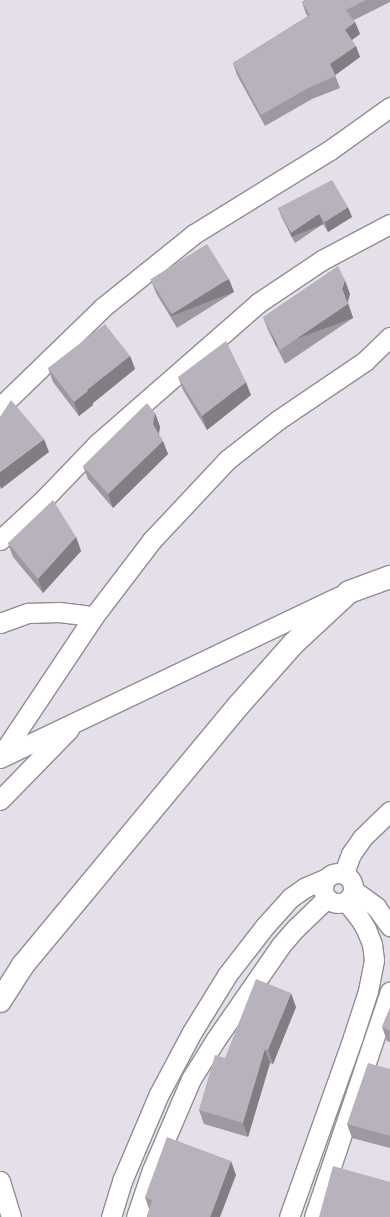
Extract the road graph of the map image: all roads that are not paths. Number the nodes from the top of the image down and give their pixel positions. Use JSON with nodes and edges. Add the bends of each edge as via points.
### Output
{"nodes":[{"id":1,"x":390,"y":107,"type":"edge"},
{"id":2,"x":390,"y":224,"type":"edge"},
{"id":3,"x":390,"y":338,"type":"edge"},
{"id":4,"x":390,"y":355,"type":"edge"},
{"id":5,"x":365,"y":361,"type":"junction"},
{"id":6,"x":0,"y":407,"type":"edge"},
{"id":7,"x":0,"y":540,"type":"edge"},
{"id":8,"x":390,"y":577,"type":"edge"},
{"id":9,"x":349,"y":592,"type":"junction"},
{"id":10,"x":94,"y":616,"type":"junction"},
{"id":11,"x":0,"y":623,"type":"edge"},
{"id":12,"x":77,"y":721,"type":"junction"},
{"id":13,"x":0,"y":758,"type":"edge"},
{"id":14,"x":0,"y":800,"type":"edge"},
{"id":15,"x":390,"y":811,"type":"edge"},
{"id":16,"x":344,"y":874,"type":"junction"},
{"id":17,"x":325,"y":879,"type":"junction"},
{"id":18,"x":350,"y":896,"type":"junction"},
{"id":19,"x":327,"y":898,"type":"junction"},
{"id":20,"x":390,"y":926,"type":"edge"},
{"id":21,"x":245,"y":950,"type":"junction"},
{"id":22,"x":265,"y":968,"type":"junction"},
{"id":23,"x":390,"y":990,"type":"edge"},
{"id":24,"x":0,"y":1001,"type":"edge"},
{"id":25,"x":153,"y":1110,"type":"junction"},
{"id":26,"x":174,"y":1118,"type":"junction"},
{"id":27,"x":308,"y":1160,"type":"junction"},
{"id":28,"x":331,"y":1165,"type":"junction"},
{"id":29,"x":0,"y":1181,"type":"edge"},
{"id":30,"x":11,"y":1217,"type":"edge"},
{"id":31,"x":112,"y":1217,"type":"edge"},
{"id":32,"x":136,"y":1217,"type":"edge"},
{"id":33,"x":289,"y":1217,"type":"edge"},
{"id":34,"x":314,"y":1217,"type":"edge"}],
"edges":[{"from":1,"to":6,"type":"street","via":[[330,150],[194,234],[102,308]]},
{"from":2,"to":7,"type":"street","via":[[322,260],[258,303],[97,444]]},
{"from":3,"to":5,"type":"street"},
{"from":4,"to":5,"type":"street"},
{"from":5,"to":10,"type":"street","via":[[278,420],[227,460],[152,540]]},
{"from":8,"to":9,"type":"main road"},
{"from":9,"to":12,"type":"street"},
{"from":9,"to":24,"type":"main road","via":[[294,644],[238,706],[23,965]]},
{"from":10,"to":11,"type":"street","via":[[59,612],[28,613]]},
{"from":10,"to":13,"type":"street"},
{"from":12,"to":13,"type":"street"},
{"from":12,"to":14,"type":"street"},
{"from":15,"to":16,"type":"street","via":[[362,838],[351,854]]},
{"from":16,"to":17,"type":"street","via":[[337,872]]},
{"from":16,"to":18,"type":"street","via":[[353,883]]},
{"from":17,"to":19,"type":"street","via":[[324,892]]},
{"from":17,"to":21,"type":"street","via":[[306,887],[290,898]]},
{"from":18,"to":19,"type":"street","via":[[339,903]]},
{"from":18,"to":20,"type":"street","via":[[376,907]]},
{"from":18,"to":27,"type":"street","via":[[372,944],[374,960],[368,990]]},
{"from":19,"to":22,"type":"street","via":[[296,928]]},
{"from":21,"to":22,"type":"street"},
{"from":21,"to":25,"type":"street","via":[[192,1032]]},
{"from":22,"to":26,"type":"street","via":[[191,1079]]},
{"from":23,"to":28,"type":"street"},
{"from":25,"to":26,"type":"street"},
{"from":25,"to":31,"type":"street","via":[[122,1181]]},
{"from":26,"to":32,"type":"street"},
{"from":27,"to":28,"type":"street"},
{"from":27,"to":33,"type":"street"},
{"from":28,"to":34,"type":"street"},
{"from":29,"to":30,"type":"street"}]}
